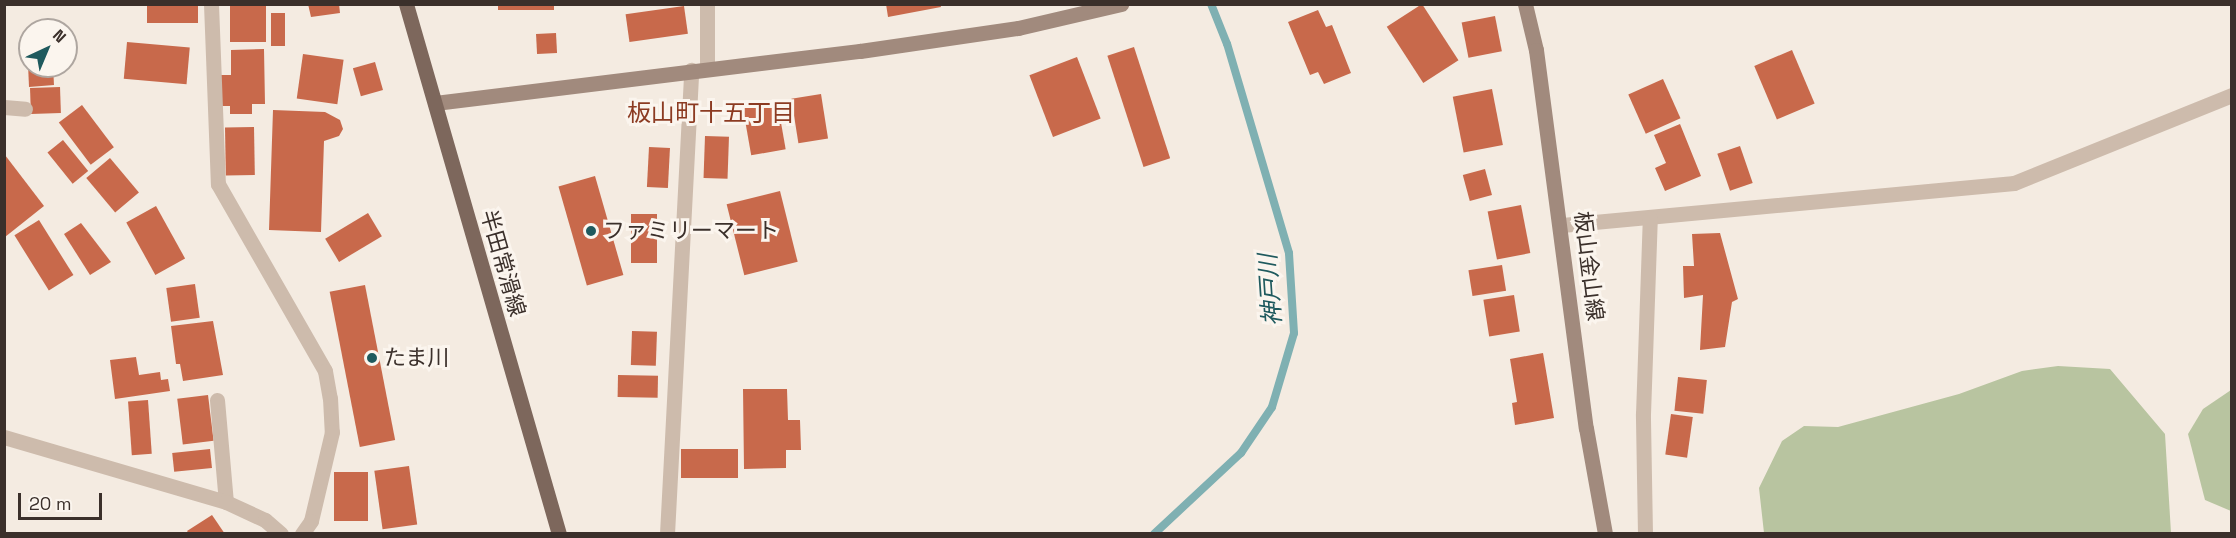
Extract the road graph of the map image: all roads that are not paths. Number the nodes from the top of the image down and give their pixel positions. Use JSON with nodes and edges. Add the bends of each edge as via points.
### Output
{"nodes":[{"id":1,"x":210,"y":4,"type":"edge"},
{"id":2,"x":406,"y":4,"type":"edge"},
{"id":3,"x":707,"y":4,"type":"edge"},
{"id":4,"x":1121,"y":4,"type":"edge"},
{"id":5,"x":1525,"y":4,"type":"edge"},
{"id":6,"x":707,"y":68,"type":"junction"},
{"id":7,"x":691,"y":70,"type":"junction"},
{"id":8,"x":2232,"y":95,"type":"edge"},
{"id":9,"x":435,"y":103,"type":"junction"},
{"id":10,"x":4,"y":107,"type":"edge"},
{"id":11,"x":25,"y":109,"type":"dead end"},
{"id":12,"x":1650,"y":218,"type":"junction"},
{"id":13,"x":1562,"y":225,"type":"junction"},
{"id":14,"x":217,"y":400,"type":"dead end"},
{"id":15,"x":4,"y":437,"type":"edge"},
{"id":16,"x":226,"y":502,"type":"junction"},
{"id":17,"x":281,"y":534,"type":"edge"},
{"id":18,"x":302,"y":534,"type":"edge"},
{"id":19,"x":559,"y":534,"type":"edge"},
{"id":20,"x":667,"y":534,"type":"edge"},
{"id":21,"x":1605,"y":534,"type":"edge"},
{"id":22,"x":1645,"y":534,"type":"edge"}],
"edges":[{"from":1,"to":18,"type":"street","via":[[218,184],[325,371],[330,398],[332,432],[311,521]]},
{"from":2,"to":9,"type":"main road","name":"半田常滑線"},
{"from":3,"to":6,"type":"street"},
{"from":4,"to":6,"type":"street","via":[[1018,28]]},
{"from":5,"to":13,"type":"street","name":"板山金山線","via":[[1536,50]]},
{"from":6,"to":7,"type":"street"},
{"from":7,"to":9,"type":"street"},
{"from":7,"to":20,"type":"street"},
{"from":8,"to":12,"type":"street","via":[[2014,183]]},
{"from":9,"to":19,"type":"main road","name":"半田常滑線"},
{"from":10,"to":11,"type":"street"},
{"from":12,"to":13,"type":"street"},
{"from":12,"to":22,"type":"street","via":[[1643,414]]},
{"from":13,"to":21,"type":"street","name":"板山金山線","via":[[1586,428]]},
{"from":14,"to":16,"type":"street"},
{"from":15,"to":16,"type":"street"},
{"from":16,"to":17,"type":"street","via":[[265,520]]}]}
